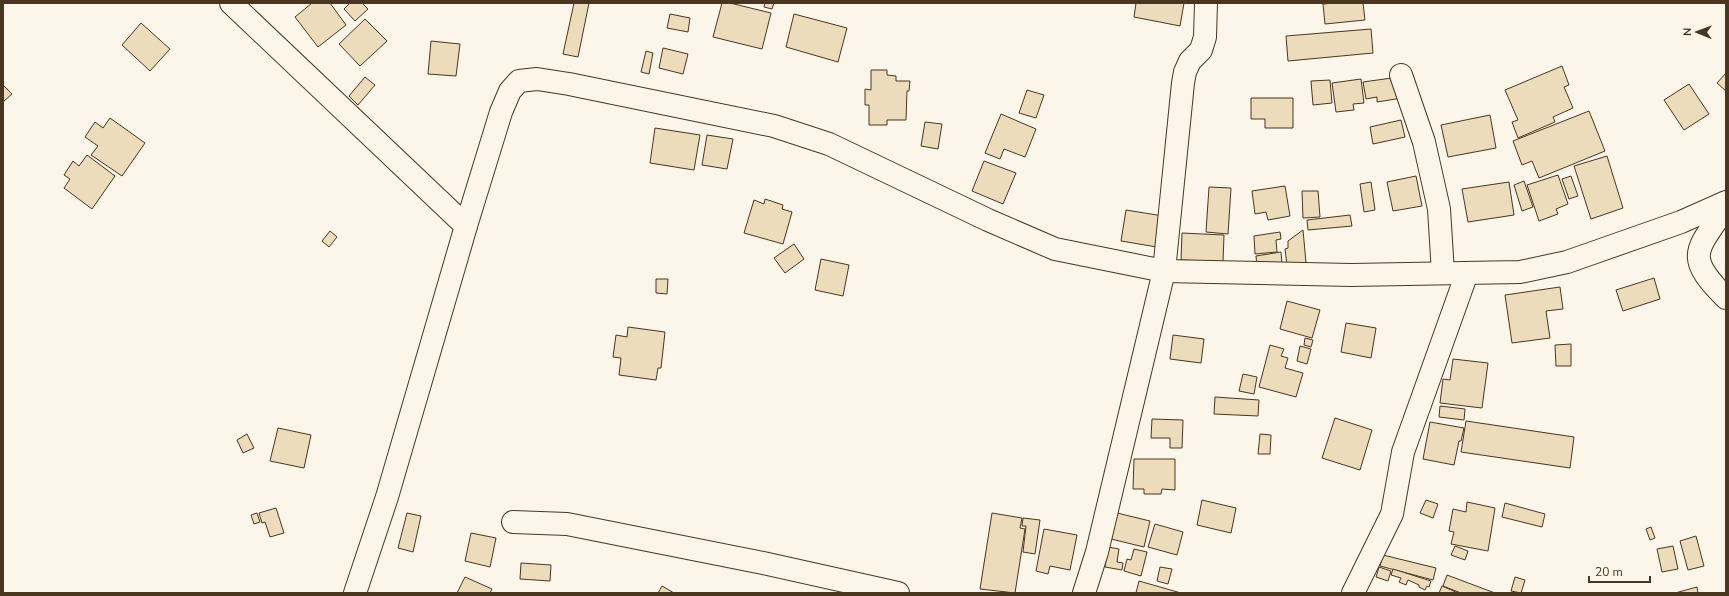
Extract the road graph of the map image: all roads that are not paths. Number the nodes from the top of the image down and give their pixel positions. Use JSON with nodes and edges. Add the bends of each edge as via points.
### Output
{"nodes":[{"id":1,"x":231,"y":3,"type":"edge"},
{"id":2,"x":1206,"y":3,"type":"edge"},
{"id":3,"x":1401,"y":75,"type":"dead end"},
{"id":4,"x":1726,"y":202,"type":"edge"},
{"id":5,"x":1726,"y":207,"type":"edge"},
{"id":6,"x":466,"y":226,"type":"junction"},
{"id":7,"x":1164,"y":271,"type":"junction"},
{"id":8,"x":1443,"y":273,"type":"junction"},
{"id":9,"x":1467,"y":273,"type":"junction"},
{"id":10,"x":1726,"y":298,"type":"edge"},
{"id":11,"x":513,"y":522,"type":"dead end"},
{"id":12,"x":355,"y":593,"type":"edge"},
{"id":13,"x":898,"y":593,"type":"edge"},
{"id":14,"x":1084,"y":593,"type":"edge"},
{"id":15,"x":1353,"y":593,"type":"edge"}],
"edges":[{"from":1,"to":6,"type":"street"},
{"from":2,"to":7,"type":"street","via":[[1205,37],[1201,50],[1184,72]]},
{"from":3,"to":8,"type":"street","via":[[1424,142],[1438,209]]},
{"from":4,"to":9,"type":"street","via":[[1681,222],[1567,262],[1520,272]]},
{"from":5,"to":10,"type":"street","via":[[1700,246],[1698,258],[1710,282]]},
{"from":6,"to":7,"type":"street","via":[[501,112],[510,91],[519,81],[537,79],[774,126],[829,144],[1055,249]]},
{"from":6,"to":12,"type":"street","via":[[387,497]]},
{"from":7,"to":8,"type":"street","via":[[1352,275]]},
{"from":7,"to":14,"type":"street","via":[[1090,581]]},
{"from":8,"to":9,"type":"street"},
{"from":9,"to":15,"type":"street","via":[[1403,452],[1392,514]]},
{"from":11,"to":13,"type":"street","via":[[567,524]]}]}
